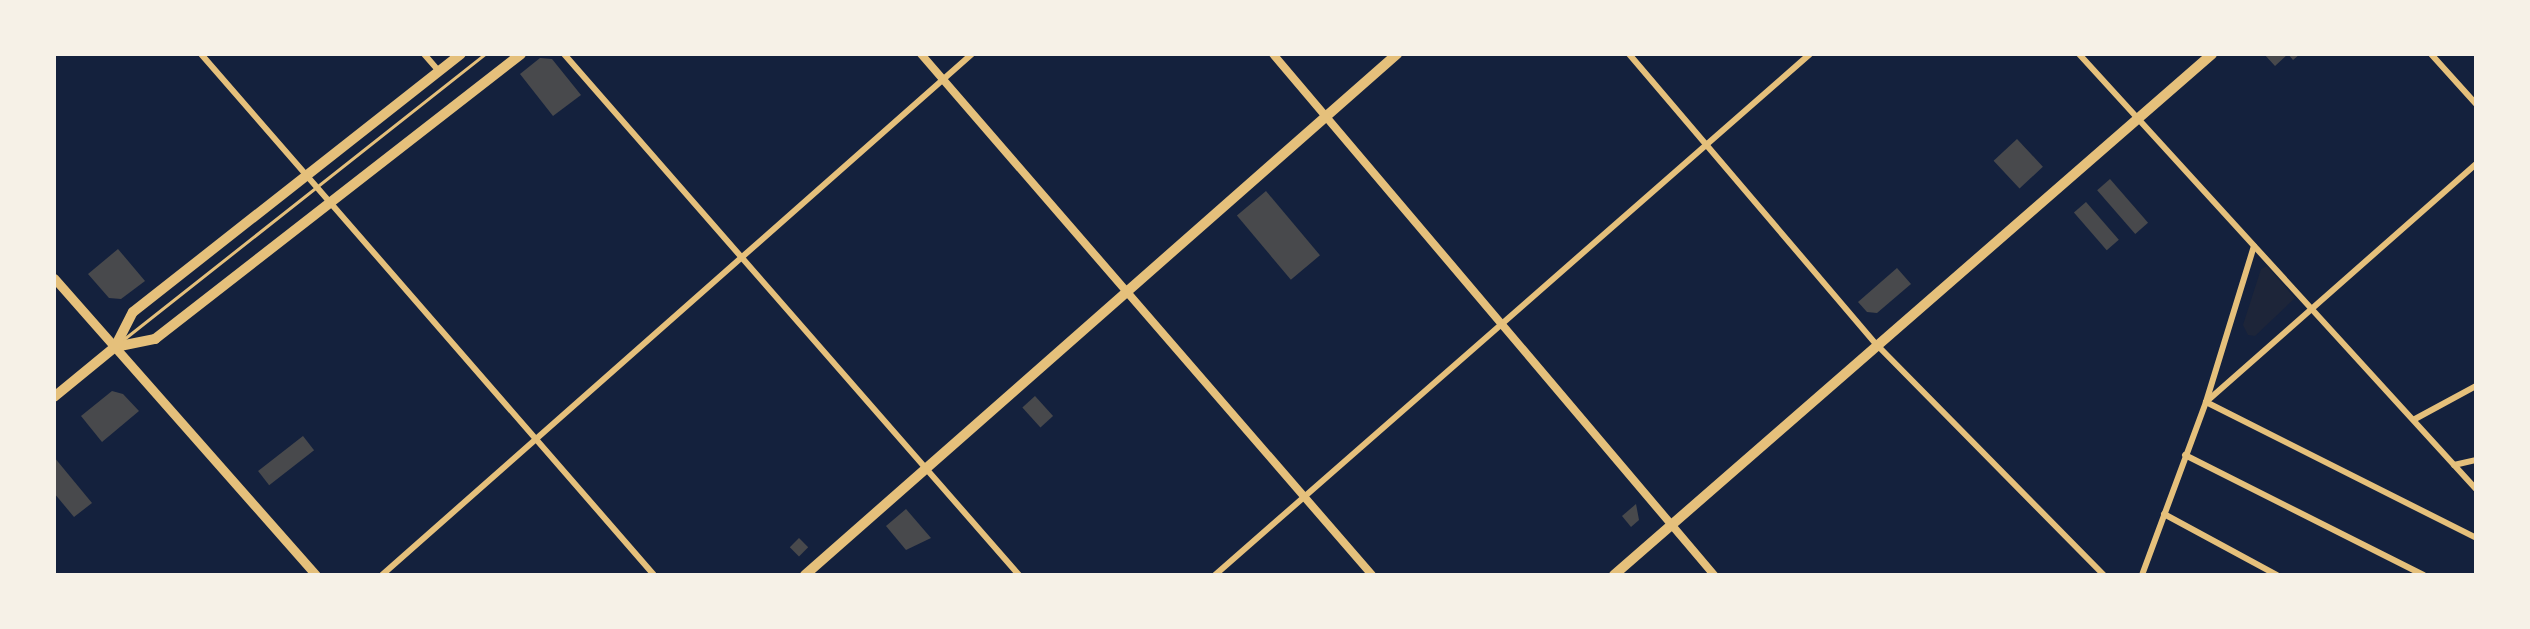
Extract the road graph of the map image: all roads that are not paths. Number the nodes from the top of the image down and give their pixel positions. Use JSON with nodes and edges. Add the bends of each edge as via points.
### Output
{"nodes":[{"id":1,"x":201,"y":54,"type":"edge"},
{"id":2,"x":424,"y":54,"type":"edge"},
{"id":3,"x":461,"y":54,"type":"edge"},
{"id":4,"x":485,"y":54,"type":"edge"},
{"id":5,"x":521,"y":54,"type":"edge"},
{"id":6,"x":564,"y":54,"type":"edge"},
{"id":7,"x":921,"y":54,"type":"edge"},
{"id":8,"x":972,"y":54,"type":"edge"},
{"id":9,"x":1273,"y":54,"type":"edge"},
{"id":10,"x":1397,"y":54,"type":"edge"},
{"id":11,"x":1629,"y":54,"type":"edge"},
{"id":12,"x":1810,"y":54,"type":"edge"},
{"id":13,"x":2079,"y":54,"type":"edge"},
{"id":14,"x":2212,"y":54,"type":"edge"},
{"id":15,"x":2431,"y":54,"type":"edge"},
{"id":16,"x":439,"y":71,"type":"junction"},
{"id":17,"x":943,"y":79,"type":"junction"},
{"id":18,"x":2476,"y":104,"type":"edge"},
{"id":19,"x":1325,"y":116,"type":"junction"},
{"id":20,"x":2139,"y":121,"type":"junction"},
{"id":21,"x":1705,"y":145,"type":"junction"},
{"id":22,"x":2476,"y":164,"type":"edge"},
{"id":23,"x":308,"y":174,"type":"junction"},
{"id":24,"x":317,"y":184,"type":"junction"},
{"id":25,"x":332,"y":201,"type":"junction"},
{"id":26,"x":2254,"y":246,"type":"junction"},
{"id":27,"x":739,"y":256,"type":"junction"},
{"id":28,"x":54,"y":278,"type":"edge"},
{"id":29,"x":1125,"y":292,"type":"junction"},
{"id":30,"x":2312,"y":307,"type":"junction"},
{"id":31,"x":1504,"y":324,"type":"junction"},
{"id":32,"x":1877,"y":345,"type":"junction"},
{"id":33,"x":115,"y":347,"type":"junction"},
{"id":34,"x":2476,"y":386,"type":"edge"},
{"id":35,"x":54,"y":397,"type":"edge"},
{"id":36,"x":2206,"y":402,"type":"junction"},
{"id":37,"x":2415,"y":419,"type":"junction"},
{"id":38,"x":536,"y":438,"type":"junction"},
{"id":39,"x":2185,"y":455,"type":"junction"},
{"id":40,"x":2476,"y":460,"type":"edge"},
{"id":41,"x":2454,"y":465,"type":"junction"},
{"id":42,"x":926,"y":468,"type":"junction"},
{"id":43,"x":2476,"y":489,"type":"edge"},
{"id":44,"x":1302,"y":496,"type":"junction"},
{"id":45,"x":2164,"y":514,"type":"junction"},
{"id":46,"x":1671,"y":525,"type":"junction"},
{"id":47,"x":2476,"y":538,"type":"edge"},
{"id":48,"x":316,"y":575,"type":"edge"},
{"id":49,"x":382,"y":575,"type":"edge"},
{"id":50,"x":654,"y":575,"type":"edge"},
{"id":51,"x":805,"y":575,"type":"edge"},
{"id":52,"x":1019,"y":575,"type":"edge"},
{"id":53,"x":1215,"y":575,"type":"edge"},
{"id":54,"x":1372,"y":575,"type":"edge"},
{"id":55,"x":1614,"y":575,"type":"edge"},
{"id":56,"x":1714,"y":575,"type":"edge"},
{"id":57,"x":2104,"y":575,"type":"edge"},
{"id":58,"x":2142,"y":575,"type":"edge"},
{"id":59,"x":2277,"y":575,"type":"edge"},
{"id":60,"x":2424,"y":575,"type":"edge"}],
"edges":[{"from":1,"to":23,"type":"street"},
{"from":2,"to":16,"type":"street"},
{"from":3,"to":16,"type":"main road"},
{"from":4,"to":24,"type":"lane"},
{"from":5,"to":25,"type":"main road"},
{"from":6,"to":27,"type":"street"},
{"from":7,"to":17,"type":"street"},
{"from":8,"to":17,"type":"street"},
{"from":9,"to":19,"type":"street"},
{"from":10,"to":19,"type":"main road"},
{"from":11,"to":21,"type":"street"},
{"from":12,"to":21,"type":"street"},
{"from":13,"to":20,"type":"street"},
{"from":14,"to":20,"type":"main road"},
{"from":15,"to":18,"type":"street"},
{"from":16,"to":23,"type":"main road"},
{"from":17,"to":27,"type":"street"},
{"from":17,"to":29,"type":"street"},
{"from":19,"to":29,"type":"main road"},
{"from":19,"to":31,"type":"street"},
{"from":20,"to":26,"type":"street"},
{"from":20,"to":32,"type":"main road"},
{"from":21,"to":31,"type":"street"},
{"from":21,"to":32,"type":"street"},
{"from":22,"to":30,"type":"street"},
{"from":23,"to":24,"type":"street"},
{"from":23,"to":33,"type":"main road","via":[[133,312]]},
{"from":24,"to":25,"type":"street"},
{"from":24,"to":33,"type":"lane"},
{"from":25,"to":33,"type":"main road","via":[[155,339]]},
{"from":25,"to":38,"type":"street"},
{"from":26,"to":30,"type":"street"},
{"from":26,"to":36,"type":"street"},
{"from":27,"to":38,"type":"street"},
{"from":27,"to":42,"type":"street"},
{"from":28,"to":33,"type":"main road"},
{"from":29,"to":42,"type":"main road"},
{"from":29,"to":44,"type":"street"},
{"from":30,"to":36,"type":"street"},
{"from":30,"to":37,"type":"street"},
{"from":31,"to":44,"type":"street"},
{"from":31,"to":46,"type":"street"},
{"from":32,"to":46,"type":"main road"},
{"from":32,"to":57,"type":"street"},
{"from":33,"to":35,"type":"main road"},
{"from":33,"to":48,"type":"main road"},
{"from":34,"to":37,"type":"street"},
{"from":36,"to":39,"type":"street"},
{"from":36,"to":47,"type":"street"},
{"from":37,"to":41,"type":"street"},
{"from":38,"to":49,"type":"street"},
{"from":38,"to":50,"type":"street"},
{"from":39,"to":45,"type":"street"},
{"from":39,"to":60,"type":"street"},
{"from":40,"to":41,"type":"street"},
{"from":41,"to":43,"type":"street"},
{"from":42,"to":51,"type":"main road"},
{"from":42,"to":52,"type":"street"},
{"from":44,"to":53,"type":"street"},
{"from":44,"to":54,"type":"street"},
{"from":45,"to":58,"type":"street"},
{"from":45,"to":59,"type":"street"},
{"from":46,"to":55,"type":"main road"},
{"from":46,"to":56,"type":"street"}]}
